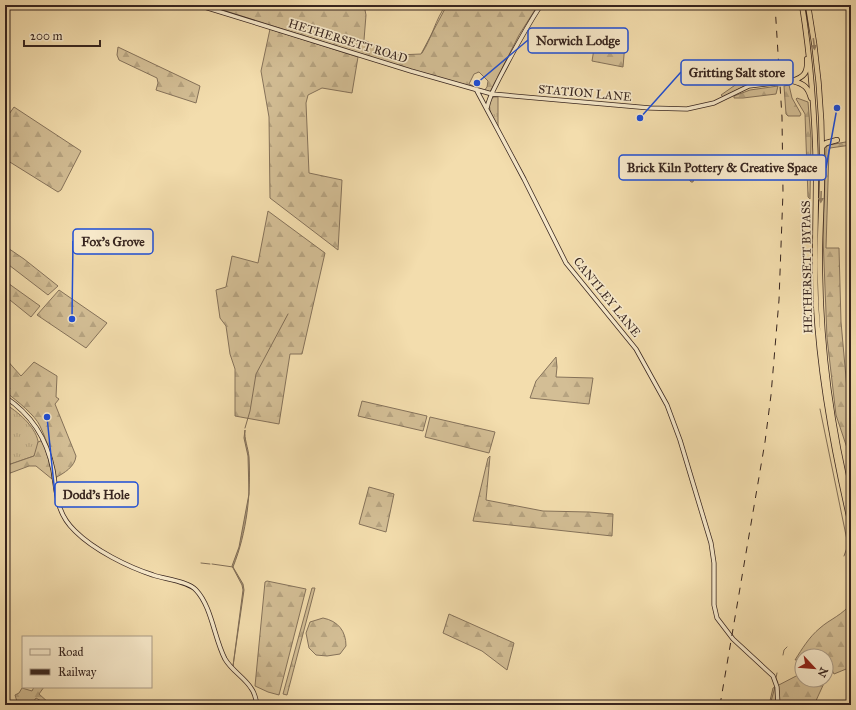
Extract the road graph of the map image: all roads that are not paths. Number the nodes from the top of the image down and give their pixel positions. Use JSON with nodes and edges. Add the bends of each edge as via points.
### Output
{"nodes":[{"id":1,"x":198,"y":5,"type":"edge"},
{"id":2,"x":541,"y":5,"type":"edge"},
{"id":3,"x":802,"y":5,"type":"edge"},
{"id":4,"x":808,"y":5,"type":"edge"},
{"id":5,"x":808,"y":40,"type":"junction"},
{"id":6,"x":790,"y":81,"type":"junction"},
{"id":7,"x":477,"y":91,"type":"junction"},
{"id":8,"x":492,"y":94,"type":"junction"},
{"id":9,"x":487,"y":109,"type":"junction"},
{"id":10,"x":814,"y":113,"type":"junction"},
{"id":11,"x":822,"y":133,"type":"junction"},
{"id":12,"x":822,"y":147,"type":"junction"},
{"id":13,"x":5,"y":396,"type":"edge"},
{"id":14,"x":851,"y":507,"type":"edge"},
{"id":15,"x":851,"y":525,"type":"edge"},
{"id":16,"x":257,"y":705,"type":"edge"},
{"id":17,"x":778,"y":705,"type":"edge"}],
"edges":[{"from":1,"to":7,"type":"street","name":"HETHERSETT ROAD"},
{"from":2,"to":8,"type":"street","via":[[526,28]]},
{"from":3,"to":5,"type":"highway","name":"HETHERSETT BYPASS"},
{"from":4,"to":11,"type":"highway","name":"HETHERSETT BYPASS","one_way":true,"via":[[816,56]]},
{"from":5,"to":6,"type":"highway","via":[[807,70],[802,77]]},
{"from":5,"to":10,"type":"highway","name":"HETHERSETT BYPASS"},
{"from":6,"to":8,"type":"street","name":"STATION LANE","bridge":true,"via":[[749,86],[714,102],[694,109],[681,110]]},
{"from":6,"to":10,"type":"highway","via":[[807,88]]},
{"from":7,"to":8,"type":"street","name":"HETHERSETT ROAD"},
{"from":7,"to":9,"type":"street","name":"CANTLEY LANE"},
{"from":8,"to":9,"type":"street"},
{"from":9,"to":17,"type":"street","name":"CANTLEY LANE","via":[[566,263],[636,349],[668,405],[713,554],[714,606],[718,618],[745,652],[770,672],[778,687]]},
{"from":10,"to":15,"type":"highway","name":"HETHERSETT BYPASS","via":[[815,278],[820,354],[831,435]]},
{"from":11,"to":12,"type":"highway","name":"HETHERSETT BYPASS"},
{"from":11,"to":12,"type":"highway","via":[[837,140]]},
{"from":12,"to":14,"type":"highway","name":"HETHERSETT BYPASS","one_way":true,"via":[[820,294],[835,430]]},
{"from":13,"to":16,"type":"street","via":[[26,414],[44,440],[53,471],[58,504],[74,530],[100,549],[131,566],[191,586],[196,590],[203,601],[226,660],[251,687]]}]}
